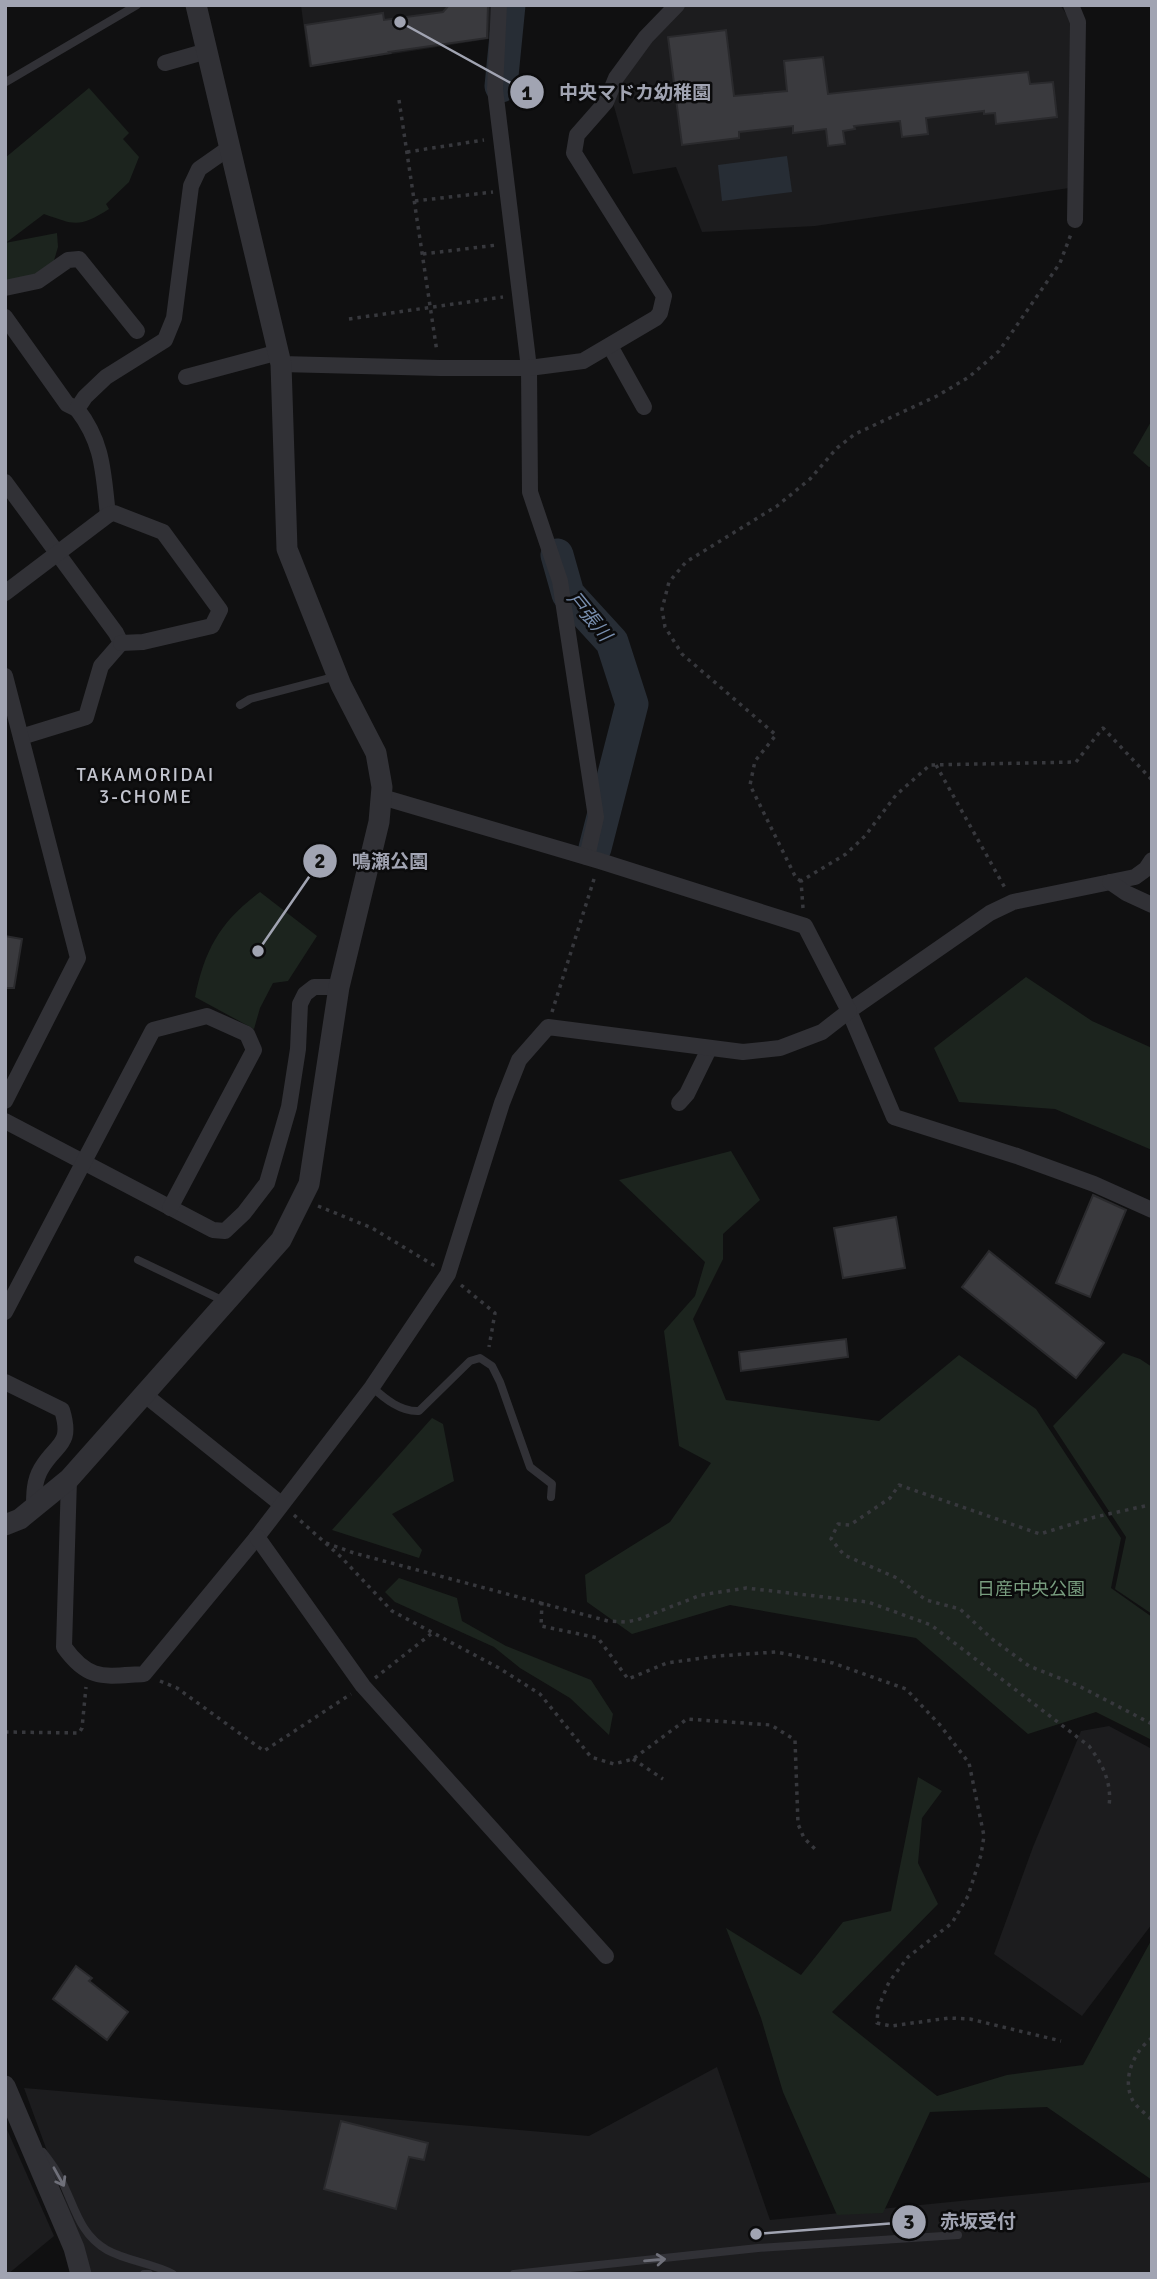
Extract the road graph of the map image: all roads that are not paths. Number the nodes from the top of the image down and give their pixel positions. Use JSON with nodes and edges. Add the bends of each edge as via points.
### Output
{"nodes":[{"id":1,"x":137,"y":5,"type":"edge"},
{"id":2,"x":196,"y":5,"type":"edge"},
{"id":3,"x":499,"y":5,"type":"edge"},
{"id":4,"x":677,"y":5,"type":"edge"},
{"id":5,"x":1071,"y":5,"type":"edge"},
{"id":6,"x":207,"y":51,"type":"junction"},
{"id":7,"x":165,"y":63,"type":"dead end"},
{"id":8,"x":6,"y":82,"type":"edge"},
{"id":9,"x":229,"y":148,"type":"junction"},
{"id":10,"x":1075,"y":220,"type":"road end"},
{"id":11,"x":5,"y":288,"type":"edge"},
{"id":12,"x":5,"y":317,"type":"edge"},
{"id":13,"x":137,"y":331,"type":"dead end"},
{"id":14,"x":610,"y":346,"type":"junction"},
{"id":15,"x":280,"y":358,"type":"junction"},
{"id":16,"x":529,"y":368,"type":"junction"},
{"id":17,"x":186,"y":377,"type":"dead end"},
{"id":18,"x":644,"y":407,"type":"dead end"},
{"id":19,"x":77,"y":409,"type":"junction"},
{"id":20,"x":5,"y":482,"type":"edge"},
{"id":21,"x":108,"y":515,"type":"junction"},
{"id":22,"x":58,"y":553,"type":"junction"},
{"id":23,"x":5,"y":593,"type":"edge"},
{"id":24,"x":121,"y":643,"type":"junction"},
{"id":25,"x":5,"y":676,"type":"edge"},
{"id":26,"x":338,"y":676,"type":"junction"},
{"id":27,"x":240,"y":705,"type":"dead end"},
{"id":28,"x":20,"y":737,"type":"junction"},
{"id":29,"x":382,"y":797,"type":"junction"},
{"id":30,"x":594,"y":859,"type":"junction"},
{"id":31,"x":1152,"y":859,"type":"edge"},
{"id":32,"x":1110,"y":882,"type":"junction"},
{"id":33,"x":1152,"y":905,"type":"edge"},
{"id":34,"x":339,"y":987,"type":"junction"},
{"id":35,"x":849,"y":1011,"type":"junction"},
{"id":36,"x":709,"y":1049,"type":"junction"},
{"id":37,"x":5,"y":1101,"type":"edge"},
{"id":38,"x":679,"y":1103,"type":"dead end"},
{"id":39,"x":5,"y":1121,"type":"edge"},
{"id":40,"x":84,"y":1162,"type":"junction"},
{"id":41,"x":170,"y":1208,"type":"junction"},
{"id":42,"x":1152,"y":1210,"type":"edge"},
{"id":43,"x":138,"y":1261,"type":"dead end"},
{"id":44,"x":227,"y":1302,"type":"junction"},
{"id":45,"x":5,"y":1312,"type":"edge"},
{"id":46,"x":5,"y":1382,"type":"edge"},
{"id":47,"x":372,"y":1387,"type":"junction"},
{"id":48,"x":145,"y":1395,"type":"junction"},
{"id":49,"x":69,"y":1479,"type":"junction"},
{"id":50,"x":551,"y":1497,"type":"dead end"},
{"id":51,"x":281,"y":1504,"type":"junction"},
{"id":52,"x":34,"y":1508,"type":"junction"},
{"id":53,"x":5,"y":1525,"type":"edge"},
{"id":54,"x":257,"y":1537,"type":"junction"},
{"id":55,"x":606,"y":1956,"type":"dead end"},
{"id":56,"x":5,"y":2086,"type":"edge"},
{"id":57,"x":21,"y":2121,"type":"junction"},
{"id":58,"x":958,"y":2235,"type":"dead end"},
{"id":59,"x":81,"y":2274,"type":"edge"},
{"id":60,"x":173,"y":2274,"type":"edge"},
{"id":61,"x":514,"y":2274,"type":"edge"}],
"edges":[{"from":1,"to":8,"type":"lane"},
{"from":2,"to":6,"type":"street"},
{"from":3,"to":16,"type":"street","via":[[495,89]]},
{"from":4,"to":14,"type":"street","via":[[646,37],[616,78],[606,102],[577,135],[575,153],[664,296],[656,318]]},
{"from":5,"to":10,"type":"street","via":[[1078,22]]},
{"from":6,"to":7,"type":"street"},
{"from":6,"to":9,"type":"street"},
{"from":9,"to":15,"type":"street"},
{"from":9,"to":19,"type":"street","via":[[200,169],[191,186],[174,318],[164,340],[106,377]]},
{"from":11,"to":13,"type":"street","via":[[38,281],[68,260],[79,259]]},
{"from":12,"to":19,"type":"street","via":[[67,404]]},
{"from":14,"to":16,"type":"street","via":[[583,361]]},
{"from":14,"to":18,"type":"street"},
{"from":15,"to":16,"type":"street","via":[[440,368]]},
{"from":15,"to":17,"type":"street"},
{"from":15,"to":26,"type":"street","via":[[287,549]]},
{"from":16,"to":30,"type":"street","via":[[530,492],[560,581],[596,817]]},
{"from":19,"to":21,"type":"street","via":[[101,453]]},
{"from":20,"to":22,"type":"street"},
{"from":21,"to":22,"type":"street"},
{"from":21,"to":24,"type":"street","via":[[114,513],[163,532],[219,610],[212,626]]},
{"from":22,"to":23,"type":"street"},
{"from":22,"to":24,"type":"street"},
{"from":24,"to":28,"type":"street","via":[[101,666],[86,718]]},
{"from":25,"to":28,"type":"street"},
{"from":26,"to":27,"type":"lane"},
{"from":26,"to":29,"type":"street","via":[[376,753]]},
{"from":28,"to":37,"type":"street","via":[[78,958]]},
{"from":29,"to":30,"type":"street"},
{"from":29,"to":34,"type":"street"},
{"from":30,"to":35,"type":"street","via":[[805,926]]},
{"from":31,"to":32,"type":"street","via":[[1135,877]]},
{"from":32,"to":33,"type":"street"},
{"from":32,"to":35,"type":"street","via":[[1013,902],[990,913]]},
{"from":34,"to":41,"type":"street","via":[[314,987],[300,1004],[289,1107],[267,1183],[225,1231]]},
{"from":34,"to":44,"type":"street","via":[[309,1184],[281,1240]]},
{"from":35,"to":36,"type":"street","via":[[822,1032],[780,1048]]},
{"from":35,"to":42,"type":"street","via":[[894,1117],[1017,1156]]},
{"from":36,"to":38,"type":"street"},
{"from":36,"to":47,"type":"street","via":[[548,1027],[519,1060],[447,1274]]},
{"from":39,"to":40,"type":"street"},
{"from":40,"to":41,"type":"street"},
{"from":40,"to":41,"type":"street","via":[[153,1031],[207,1016],[247,1034],[254,1050]]},
{"from":40,"to":45,"type":"street"},
{"from":43,"to":44,"type":"lane"},
{"from":44,"to":48,"type":"street"},
{"from":46,"to":52,"type":"street","via":[[62,1410],[67,1427],[34,1486]]},
{"from":47,"to":50,"type":"lane","via":[[390,1402],[419,1411],[470,1361],[480,1359],[492,1366],[530,1467],[552,1484]]},
{"from":47,"to":51,"type":"street"},
{"from":48,"to":49,"type":"street"},
{"from":48,"to":51,"type":"street"},
{"from":49,"to":52,"type":"street"},
{"from":49,"to":54,"type":"street","via":[[64,1647],[73,1660],[98,1676],[144,1675]]},
{"from":51,"to":54,"type":"street"},
{"from":52,"to":53,"type":"street"},
{"from":54,"to":55,"type":"street","via":[[363,1686]]},
{"from":56,"to":57,"type":"street"},
{"from":57,"to":59,"type":"street"},
{"from":57,"to":60,"type":"lane","one_way":true,"via":[[59,2175],[87,2233],[109,2251]]},
{"from":61,"to":58,"type":"lane","one_way":true,"via":[[758,2248]]}]}
